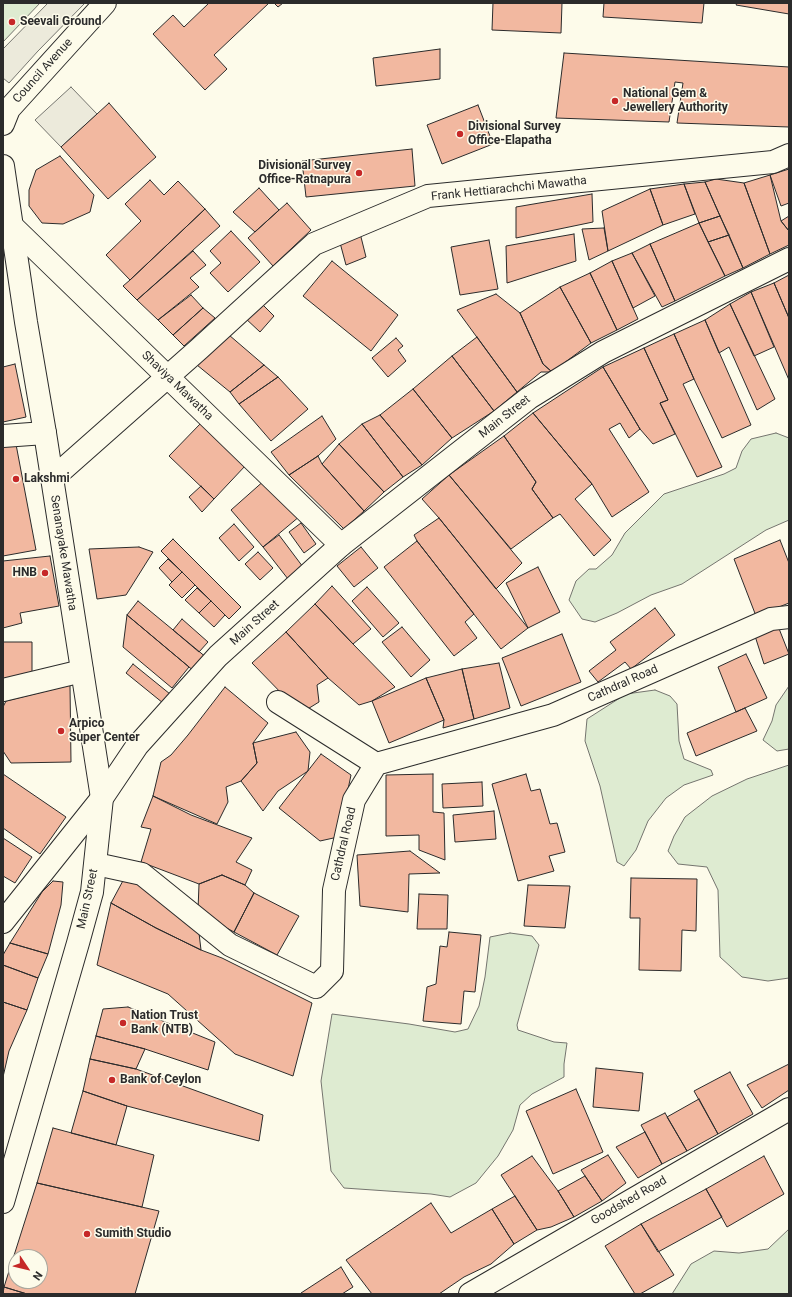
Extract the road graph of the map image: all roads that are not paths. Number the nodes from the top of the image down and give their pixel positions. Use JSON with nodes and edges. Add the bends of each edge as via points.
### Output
{"nodes":[{"id":1,"x":106,"y":3,"type":"edge"},
{"id":2,"x":3,"y":124,"type":"edge"},
{"id":3,"x":789,"y":155,"type":"edge"},
{"id":4,"x":3,"y":166,"type":"edge"},
{"id":5,"x":12,"y":226,"type":"junction"},
{"id":6,"x":789,"y":259,"type":"edge"},
{"id":7,"x":167,"y":376,"type":"junction"},
{"id":8,"x":45,"y":433,"type":"junction"},
{"id":9,"x":3,"y":436,"type":"edge"},
{"id":10,"x":52,"y":479,"type":"junction"},
{"id":11,"x":341,"y":546,"type":"junction"},
{"id":12,"x":789,"y":617,"type":"edge"},
{"id":13,"x":82,"y":671,"type":"junction"},
{"id":14,"x":3,"y":690,"type":"edge"},
{"id":15,"x":278,"y":702,"type":"dead end"},
{"id":16,"x":376,"y":764,"type":"junction"},
{"id":17,"x":102,"y":798,"type":"junction"},
{"id":18,"x":96,"y":864,"type":"junction"},
{"id":19,"x":3,"y":922,"type":"edge"},
{"id":20,"x":789,"y":1109,"type":"edge"},
{"id":21,"x":3,"y":1202,"type":"edge"},
{"id":22,"x":470,"y":1294,"type":"edge"}],
"edges":[{"from":1,"to":2,"type":"main road","name":"Council Avenue","via":[[8,109]]},
{"from":3,"to":7,"type":"main road","name":"Frank Hettiarachchi Mawatha","via":[[773,162],[428,196],[314,244]]},
{"from":4,"to":5,"type":"main road","name":"Senanayake Mawatha"},
{"from":5,"to":7,"type":"main road","name":"Shaviya Mawatha"},
{"from":5,"to":8,"type":"main road","name":"Senanayake Mawatha"},
{"from":6,"to":11,"type":"main road","name":"Main Street","via":[[603,352],[529,398]]},
{"from":7,"to":10,"type":"main road","name":"Frank Hettiarachchi Mawatha"},
{"from":7,"to":11,"type":"main road","name":"Shaviya Mawatha"},
{"from":8,"to":9,"type":"main road"},
{"from":8,"to":10,"type":"main road","name":"Senanayake Mawatha"},
{"from":10,"to":13,"type":"main road","name":"Senanayake Mawatha"},
{"from":11,"to":17,"type":"main road","name":"Main Street","via":[[218,656],[137,746]]},
{"from":12,"to":16,"type":"main road","name":"Cathdral Road","via":[[771,619],[553,715]]},
{"from":13,"to":14,"type":"main road"},
{"from":13,"to":17,"type":"main road","name":"Senanayake Mawatha"},
{"from":15,"to":16,"type":"main road"},
{"from":16,"to":18,"type":"main road","name":"Cathdral Road","via":[[354,800],[334,890],[332,971],[316,987],[230,945],[142,874]]},
{"from":17,"to":18,"type":"main road","name":"Main Street"},
{"from":17,"to":19,"type":"main road"},
{"from":18,"to":21,"type":"main road","name":"Main Street","via":[[92,892],[78,943]]},
{"from":20,"to":22,"type":"main road","name":"Goodshed Road"}]}
